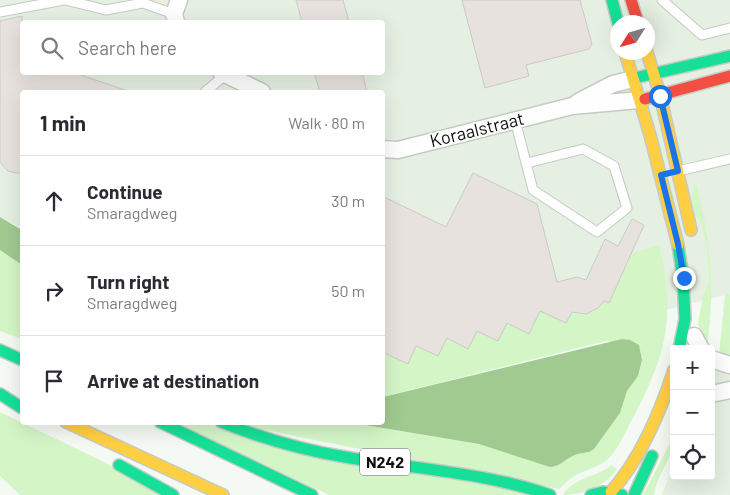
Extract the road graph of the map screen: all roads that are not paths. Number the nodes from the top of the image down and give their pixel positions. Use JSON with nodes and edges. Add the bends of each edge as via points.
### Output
{"nodes":[{"id":1,"x":65,"y":0,"type":"edge"},
{"id":2,"x":612,"y":0,"type":"edge"},
{"id":3,"x":630,"y":0,"type":"edge"},
{"id":4,"x":662,"y":0,"type":"edge"},
{"id":5,"x":0,"y":12,"type":"edge"},
{"id":6,"x":176,"y":12,"type":"edge"},
{"id":7,"x":616,"y":15,"type":"edge"},
{"id":8,"x":635,"y":15,"type":"edge"},
{"id":9,"x":730,"y":28,"type":"edge"},
{"id":10,"x":730,"y":56,"type":"edge"},
{"id":11,"x":627,"y":60,"type":"edge"},
{"id":12,"x":649,"y":60,"type":"edge"},
{"id":13,"x":653,"y":74,"type":"junction"},
{"id":14,"x":222,"y":75,"type":"edge"},
{"id":15,"x":225,"y":75,"type":"edge"},
{"id":16,"x":730,"y":76,"type":"edge"},
{"id":17,"x":633,"y":79,"type":"junction"},
{"id":18,"x":207,"y":90,"type":"edge"},
{"id":19,"x":258,"y":90,"type":"edge"},
{"id":20,"x":660,"y":96,"type":"junction"},
{"id":21,"x":639,"y":100,"type":"junction"},
{"id":22,"x":572,"y":106,"type":"junction"},
{"id":23,"x":515,"y":120,"type":"junction"},
{"id":24,"x":385,"y":149,"type":"edge"},
{"id":25,"x":730,"y":159,"type":"edge"},
{"id":26,"x":527,"y":162,"type":"junction"},
{"id":27,"x":678,"y":171,"type":"junction"},
{"id":28,"x":661,"y":175,"type":"junction"},
{"id":29,"x":693,"y":242,"type":"dead end"},
{"id":30,"x":696,"y":297,"type":"dead end"},
{"id":31,"x":680,"y":345,"type":"edge"},
{"id":32,"x":695,"y":345,"type":"edge"},
{"id":33,"x":0,"y":350,"type":"edge"},
{"id":34,"x":20,"y":359,"type":"edge"},
{"id":35,"x":715,"y":361,"type":"edge"},
{"id":36,"x":730,"y":367,"type":"edge"},
{"id":37,"x":715,"y":373,"type":"edge"},
{"id":38,"x":671,"y":390,"type":"edge"},
{"id":39,"x":730,"y":390,"type":"edge"},
{"id":40,"x":715,"y":393,"type":"edge"},
{"id":41,"x":0,"y":394,"type":"edge"},
{"id":42,"x":20,"y":402,"type":"edge"},
{"id":43,"x":20,"y":407,"type":"edge"},
{"id":44,"x":60,"y":425,"type":"edge"},
{"id":45,"x":166,"y":425,"type":"edge"},
{"id":46,"x":229,"y":425,"type":"edge"},
{"id":47,"x":80,"y":442,"type":"dead end"},
{"id":48,"x":657,"y":447,"type":"dead end"},
{"id":49,"x":105,"y":457,"type":"dead end"},
{"id":50,"x":616,"y":493,"type":"edge"},
{"id":51,"x":173,"y":495,"type":"edge"},
{"id":52,"x":223,"y":495,"type":"edge"},
{"id":53,"x":312,"y":495,"type":"edge"},
{"id":54,"x":550,"y":495,"type":"edge"},
{"id":55,"x":591,"y":495,"type":"edge"},
{"id":56,"x":634,"y":495,"type":"edge"}],
"edges":[{"from":1,"to":5,"type":"lane"},
{"from":1,"to":6,"type":"lane","via":[[106,10],[143,3]]},
{"from":2,"to":7,"type":"main road"},
{"from":3,"to":8,"type":"main road"},
{"from":4,"to":9,"type":"lane","via":[[702,35]]},
{"from":10,"to":13,"type":"main road"},
{"from":11,"to":17,"type":"main road"},
{"from":12,"to":13,"type":"main road"},
{"from":13,"to":17,"type":"main road"},
{"from":13,"to":20,"type":"main road"},
{"from":14,"to":18,"type":"lane"},
{"from":15,"to":19,"type":"street"},
{"from":16,"to":20,"type":"main road"},
{"from":17,"to":21,"type":"main road"},
{"from":17,"to":22,"type":"street","name":"Koraalstraat","via":[[613,84]]},
{"from":20,"to":21,"type":"main road"},
{"from":20,"to":27,"type":"main road"},
{"from":21,"to":22,"type":"street","name":"Koraalstraat"},
{"from":21,"to":28,"type":"main road"},
{"from":22,"to":23,"type":"street","name":"Koraalstraat"},
{"from":23,"to":24,"type":"street","name":"Koraalstraat","via":[[398,150]]},
{"from":23,"to":26,"type":"lane"},
{"from":25,"to":27,"type":"lane"},
{"from":26,"to":26,"type":"lane","via":[[533,190],[597,232],[627,208],[614,166],[583,149]]},
{"from":27,"to":28,"type":"lane"},
{"from":27,"to":29,"type":"main road"},
{"from":28,"to":31,"type":"main road","via":[[684,278],[684,319]]},
{"from":30,"to":32,"type":"main road"},
{"from":33,"to":34,"type":"main road"},
{"from":35,"to":36,"type":"street"},
{"from":36,"to":37,"type":"street"},
{"from":38,"to":50,"type":"main road"},
{"from":39,"to":40,"type":"street"},
{"from":41,"to":42,"type":"main road"},
{"from":41,"to":43,"type":"main road"},
{"from":44,"to":47,"type":"main road"},
{"from":44,"to":52,"type":"main road"},
{"from":45,"to":53,"type":"main road"},
{"from":46,"to":54,"type":"main road","number":"N242","via":[[316,452],[478,474]]},
{"from":48,"to":56,"type":"main road"},
{"from":49,"to":51,"type":"main road"},
{"from":50,"to":55,"type":"main road"}]}
